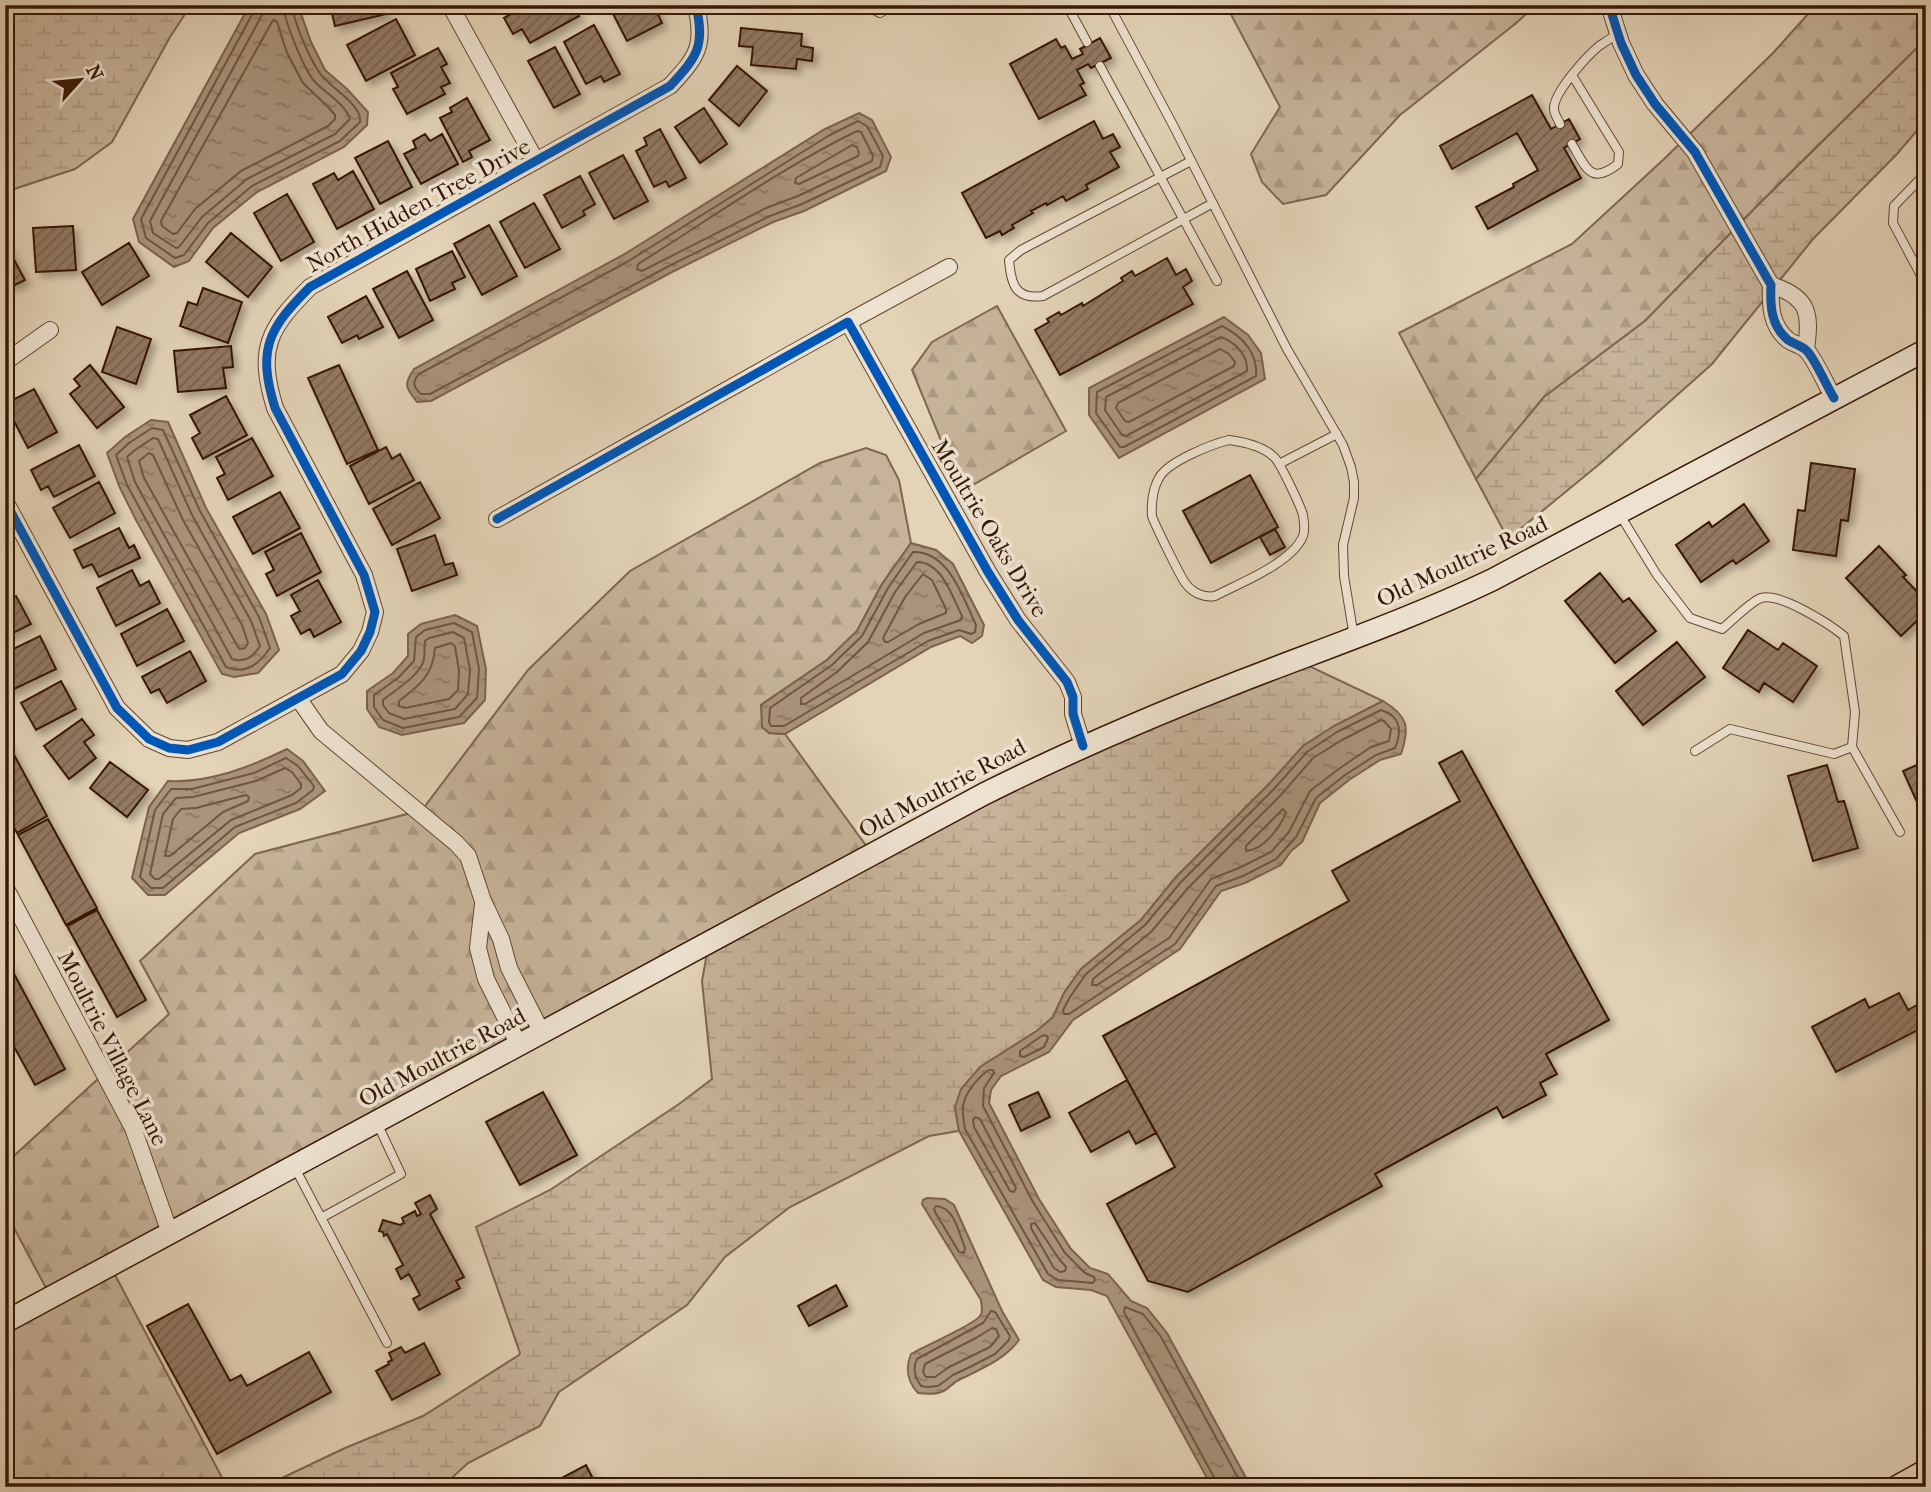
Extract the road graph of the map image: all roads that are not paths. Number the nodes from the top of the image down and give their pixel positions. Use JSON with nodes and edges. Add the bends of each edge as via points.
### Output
{"nodes":[{"id":1,"x":450,"y":5,"type":"edge"},
{"id":2,"x":696,"y":5,"type":"edge"},
{"id":3,"x":865,"y":5,"type":"edge"},
{"id":4,"x":894,"y":5,"type":"edge"},
{"id":5,"x":1067,"y":5,"type":"edge"},
{"id":6,"x":1109,"y":5,"type":"edge"},
{"id":7,"x":1609,"y":5,"type":"edge"},
{"id":8,"x":1618,"y":34,"type":"junction"},
{"id":9,"x":1087,"y":42,"type":"dead end"},
{"id":10,"x":1100,"y":66,"type":"dead end"},
{"id":11,"x":1572,"y":75,"type":"junction"},
{"id":12,"x":1560,"y":124,"type":"dead end"},
{"id":13,"x":1572,"y":144,"type":"dead end"},
{"id":14,"x":1191,"y":160,"type":"junction"},
{"id":15,"x":536,"y":161,"type":"junction"},
{"id":16,"x":1926,"y":173,"type":"edge"},
{"id":17,"x":1161,"y":177,"type":"junction"},
{"id":18,"x":1213,"y":203,"type":"junction"},
{"id":19,"x":1184,"y":219,"type":"junction"},
{"id":20,"x":950,"y":268,"type":"dead end"},
{"id":21,"x":1217,"y":281,"type":"dead end"},
{"id":22,"x":1771,"y":285,"type":"junction"},
{"id":23,"x":1926,"y":285,"type":"edge"},
{"id":24,"x":848,"y":323,"type":"junction"},
{"id":25,"x":50,"y":330,"type":"dead end"},
{"id":26,"x":1807,"y":349,"type":"junction"},
{"id":27,"x":1926,"y":350,"type":"edge"},
{"id":28,"x":5,"y":362,"type":"edge"},
{"id":29,"x":1834,"y":398,"type":"junction"},
{"id":30,"x":1336,"y":434,"type":"junction"},
{"id":31,"x":1279,"y":464,"type":"junction"},
{"id":32,"x":5,"y":501,"type":"edge"},
{"id":33,"x":1619,"y":512,"type":"junction"},
{"id":34,"x":497,"y":519,"type":"dead end"},
{"id":35,"x":1354,"y":639,"type":"junction"},
{"id":36,"x":298,"y":698,"type":"junction"},
{"id":37,"x":1083,"y":746,"type":"junction"},
{"id":38,"x":1852,"y":747,"type":"junction"},
{"id":39,"x":1695,"y":751,"type":"dead end"},
{"id":40,"x":1900,"y":832,"type":"dead end"},
{"id":41,"x":5,"y":887,"type":"edge"},
{"id":42,"x":483,"y":901,"type":"junction"},
{"id":43,"x":542,"y":1033,"type":"junction"},
{"id":44,"x":519,"y":1045,"type":"junction"},
{"id":45,"x":376,"y":1122,"type":"junction"},
{"id":46,"x":294,"y":1166,"type":"junction"},
{"id":47,"x":321,"y":1218,"type":"junction"},
{"id":48,"x":170,"y":1233,"type":"junction"},
{"id":49,"x":5,"y":1322,"type":"edge"},
{"id":50,"x":387,"y":1343,"type":"dead end"},
{"id":51,"x":1926,"y":1472,"type":"edge"},
{"id":52,"x":1899,"y":1487,"type":"edge"}],
"edges":[{"from":1,"to":15,"type":"street"},
{"from":2,"to":15,"type":"street","name":"North Hidden Tree Drive","via":[[700,41],[691,64],[670,86]]},
{"from":3,"to":4,"type":"lane","via":[[880,13]]},
{"from":5,"to":9,"type":"lane"},
{"from":6,"to":14,"type":"lane"},
{"from":7,"to":8,"type":"street"},
{"from":8,"to":11,"type":"lane","via":[[1597,47]]},
{"from":8,"to":22,"type":"street","via":[[1636,75],[1695,152]]},
{"from":10,"to":17,"type":"lane"},
{"from":11,"to":12,"type":"lane","via":[[1555,102]]},
{"from":11,"to":13,"type":"lane","via":[[1619,152],[1618,164],[1594,175]]},
{"from":14,"to":17,"type":"lane"},
{"from":14,"to":18,"type":"lane"},
{"from":15,"to":36,"type":"street","name":"North Hidden Tree Drive","via":[[310,287],[285,312],[270,338],[266,363],[275,408],[364,575],[374,612],[361,651],[342,674]]},
{"from":16,"to":23,"type":"lane","via":[[1894,206],[1893,223]]},
{"from":17,"to":19,"type":"lane"},
{"from":17,"to":19,"type":"lane","via":[[1021,250],[1009,260],[1017,290],[1029,298],[1043,296]]},
{"from":18,"to":19,"type":"lane"},
{"from":18,"to":30,"type":"lane"},
{"from":19,"to":21,"type":"lane"},
{"from":20,"to":24,"type":"street"},
{"from":22,"to":26,"type":"street","via":[[1770,304],[1778,329]]},
{"from":22,"to":26,"type":"street","via":[[1789,291],[1805,308]]},
{"from":24,"to":34,"type":"street"},
{"from":24,"to":37,"type":"street","name":"Moultrie Oaks Drive","via":[[1003,597],[1067,682]]},
{"from":25,"to":28,"type":"street"},
{"from":26,"to":29,"type":"street"},
{"from":27,"to":29,"type":"main road","name":"Old Moultrie Road"},
{"from":29,"to":33,"type":"main road","name":"Old Moultrie Road"},
{"from":30,"to":31,"type":"lane"},
{"from":30,"to":35,"type":"lane","via":[[1354,482],[1343,545]]},
{"from":31,"to":31,"type":"lane","via":[[1303,513],[1304,534],[1296,547],[1282,560],[1215,596],[1197,593],[1186,584],[1153,517],[1158,478],[1166,468],[1229,440],[1260,449]]},
{"from":32,"to":36,"type":"street","name":"North Hidden Tree Drive","via":[[117,708],[149,739],[188,750],[218,742]]},
{"from":33,"to":35,"type":"main road","name":"Old Moultrie Road","via":[[1492,580]]},
{"from":33,"to":38,"type":"lane","via":[[1690,618],[1722,629],[1758,599],[1769,597],[1805,611],[1844,636],[1855,712]]},
{"from":35,"to":37,"type":"main road","name":"Old Moultrie Road"},
{"from":36,"to":42,"type":"street","via":[[321,731],[468,856]]},
{"from":37,"to":43,"type":"main road","name":"Old Moultrie Road","via":[[984,794]]},
{"from":38,"to":39,"type":"lane","via":[[1834,754],[1730,729]]},
{"from":38,"to":40,"type":"lane"},
{"from":41,"to":48,"type":"street","name":"Moultrie Village Lane","via":[[133,1128]]},
{"from":42,"to":43,"type":"street","via":[[509,968]]},
{"from":42,"to":44,"type":"street","via":[[478,948],[483,969]]},
{"from":43,"to":44,"type":"main road","name":"Old Moultrie Road"},
{"from":44,"to":45,"type":"main road","name":"Old Moultrie Road"},
{"from":45,"to":46,"type":"main road","name":"Old Moultrie Road"},
{"from":45,"to":47,"type":"lane","via":[[401,1174]]},
{"from":46,"to":47,"type":"lane"},
{"from":46,"to":48,"type":"main road","name":"Old Moultrie Road"},
{"from":47,"to":50,"type":"lane"},
{"from":48,"to":49,"type":"main road","name":"Old Moultrie Road"},
{"from":51,"to":52,"type":"main road"}]}
